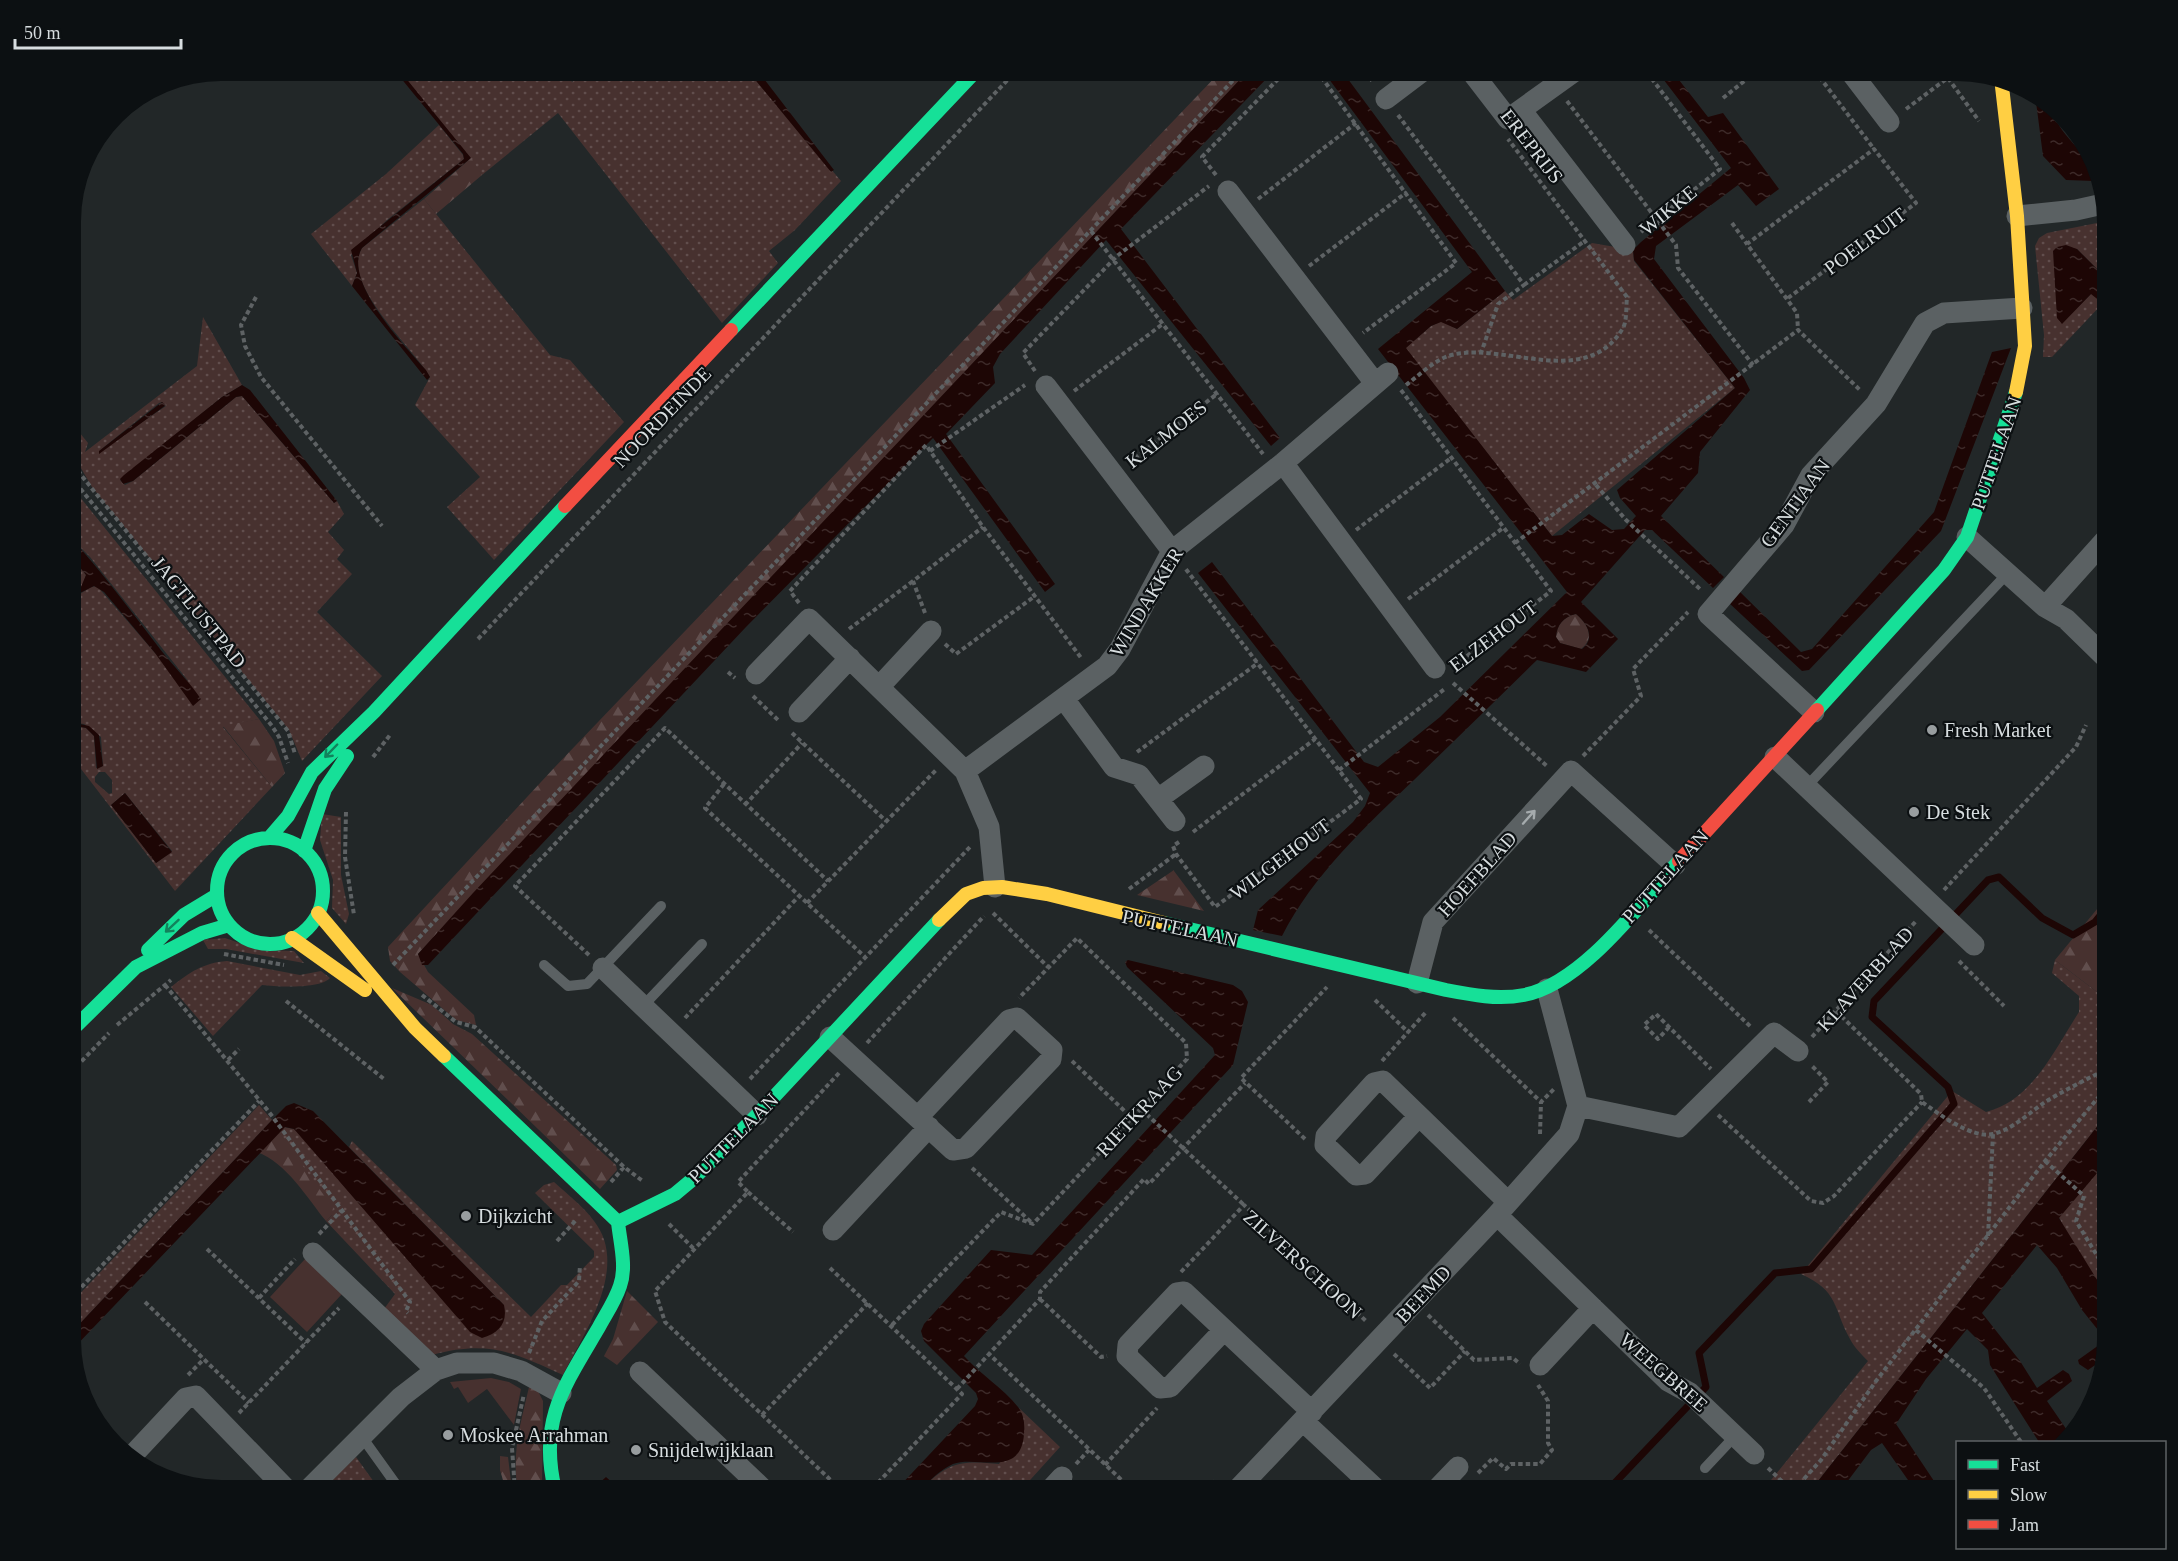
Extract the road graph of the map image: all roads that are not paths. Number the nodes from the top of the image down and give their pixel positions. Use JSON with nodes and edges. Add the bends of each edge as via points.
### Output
{"nodes":[{"id":1,"x":966,"y":81,"type":"edge"},
{"id":2,"x":1410,"y":81,"type":"edge"},
{"id":3,"x":1479,"y":81,"type":"edge"},
{"id":4,"x":1560,"y":81,"type":"edge"},
{"id":5,"x":1858,"y":81,"type":"edge"},
{"id":6,"x":2002,"y":88,"type":"edge"},
{"id":7,"x":1386,"y":99,"type":"road end"},
{"id":8,"x":1521,"y":110,"type":"junction"},
{"id":9,"x":1889,"y":122,"type":"road end"},
{"id":10,"x":1224,"y":185,"type":"road end"},
{"id":11,"x":2096,"y":206,"type":"edge"},
{"id":12,"x":2017,"y":216,"type":"junction"},
{"id":13,"x":1625,"y":245,"type":"road end"},
{"id":14,"x":2022,"y":308,"type":"junction"},
{"id":15,"x":1042,"y":381,"type":"road end"},
{"id":16,"x":1279,"y":466,"type":"junction"},
{"id":17,"x":1967,"y":537,"type":"junction"},
{"id":18,"x":2097,"y":550,"type":"edge"},
{"id":19,"x":1172,"y":551,"type":"junction"},
{"id":20,"x":2007,"y":574,"type":"junction"},
{"id":21,"x":2045,"y":607,"type":"junction"},
{"id":22,"x":931,"y":630,"type":"road end"},
{"id":23,"x":2097,"y":649,"type":"edge"},
{"id":24,"x":850,"y":658,"type":"junction"},
{"id":25,"x":1439,"y":671,"type":"road end"},
{"id":26,"x":746,"y":677,"type":"road end"},
{"id":27,"x":879,"y":687,"type":"junction"},
{"id":28,"x":1064,"y":699,"type":"junction"},
{"id":29,"x":374,"y":712,"type":"junction"},
{"id":30,"x":799,"y":712,"type":"dead end"},
{"id":31,"x":1814,"y":712,"type":"junction"},
{"id":32,"x":1775,"y":757,"type":"junction"},
{"id":33,"x":1204,"y":766,"type":"dead end"},
{"id":34,"x":965,"y":771,"type":"junction"},
{"id":35,"x":1806,"y":787,"type":"junction"},
{"id":36,"x":1158,"y":800,"type":"junction"},
{"id":37,"x":1174,"y":821,"type":"dead end"},
{"id":38,"x":269,"y":838,"type":"junction"},
{"id":39,"x":304,"y":851,"type":"junction"},
{"id":40,"x":1675,"y":865,"type":"junction"},
{"id":41,"x":995,"y":887,"type":"junction"},
{"id":42,"x":217,"y":895,"type":"junction"},
{"id":43,"x":661,"y":906,"type":"dead end"},
{"id":44,"x":318,"y":913,"type":"junction"},
{"id":45,"x":229,"y":925,"type":"junction"},
{"id":46,"x":292,"y":938,"type":"junction"},
{"id":47,"x":702,"y":944,"type":"dead end"},
{"id":48,"x":1974,"y":945,"type":"road end"},
{"id":49,"x":544,"y":965,"type":"dead end"},
{"id":50,"x":136,"y":967,"type":"junction"},
{"id":51,"x":603,"y":968,"type":"junction"},
{"id":52,"x":1417,"y":983,"type":"junction"},
{"id":53,"x":1547,"y":989,"type":"junction"},
{"id":54,"x":644,"y":1005,"type":"junction"},
{"id":55,"x":81,"y":1021,"type":"edge"},
{"id":56,"x":415,"y":1028,"type":"junction"},
{"id":57,"x":830,"y":1037,"type":"junction"},
{"id":58,"x":1798,"y":1051,"type":"road end"},
{"id":59,"x":1578,"y":1106,"type":"junction"},
{"id":60,"x":757,"y":1115,"type":"junction"},
{"id":61,"x":1419,"y":1116,"type":"junction"},
{"id":62,"x":923,"y":1122,"type":"junction"},
{"id":63,"x":1503,"y":1208,"type":"junction"},
{"id":64,"x":618,"y":1222,"type":"junction"},
{"id":65,"x":832,"y":1230,"type":"dead end"},
{"id":66,"x":313,"y":1252,"type":"dead end"},
{"id":67,"x":1593,"y":1308,"type":"junction"},
{"id":68,"x":1224,"y":1330,"type":"junction"},
{"id":69,"x":436,"y":1370,"type":"junction"},
{"id":70,"x":1536,"y":1370,"type":"road end"},
{"id":71,"x":640,"y":1372,"type":"dead end"},
{"id":72,"x":561,"y":1393,"type":"junction"},
{"id":73,"x":1307,"y":1416,"type":"junction"},
{"id":74,"x":1735,"y":1436,"type":"junction"},
{"id":75,"x":362,"y":1437,"type":"junction"},
{"id":76,"x":136,"y":1451,"type":"edge"},
{"id":77,"x":1754,"y":1454,"type":"road end"},
{"id":78,"x":1458,"y":1467,"type":"road end"},
{"id":79,"x":1705,"y":1468,"type":"dead end"},
{"id":80,"x":277,"y":1480,"type":"edge"},
{"id":81,"x":319,"y":1480,"type":"edge"},
{"id":82,"x":392,"y":1480,"type":"edge"},
{"id":83,"x":551,"y":1480,"type":"edge"},
{"id":84,"x":753,"y":1480,"type":"edge"},
{"id":85,"x":1247,"y":1480,"type":"edge"},
{"id":86,"x":1367,"y":1480,"type":"edge"},
{"id":87,"x":1446,"y":1480,"type":"edge"}],
"edges":[{"from":1,"to":29,"type":"street","name":"NOORDEINDE"},
{"from":2,"to":7,"type":"street"},
{"from":3,"to":8,"type":"street","via":[[1508,120]]},
{"from":4,"to":8,"type":"street"},
{"from":5,"to":9,"type":"street"},
{"from":6,"to":12,"type":"street","name":"PUTTELAAN"},
{"from":8,"to":13,"type":"street","name":"WIKKE"},
{"from":10,"to":16,"type":"street","name":"WINDAKKER","via":[[1346,346],[1388,382]]},
{"from":11,"to":12,"type":"street"},
{"from":12,"to":14,"type":"street","name":"PUTTELAAN"},
{"from":14,"to":17,"type":"street","name":"PUTTELAAN","via":[[2025,346],[2018,387]]},
{"from":14,"to":31,"type":"street","name":"GENTIAAN","via":[[1944,313],[1925,323],[1876,405],[1810,475],[1784,525],[1708,614]]},
{"from":15,"to":19,"type":"street","name":"KALMOES"},
{"from":16,"to":19,"type":"street","name":"WINDAKKER"},
{"from":16,"to":25,"type":"street","name":"ELZEHOUT"},
{"from":17,"to":20,"type":"street"},
{"from":17,"to":31,"type":"street","name":"PUTTELAAN","via":[[1944,570]]},
{"from":18,"to":21,"type":"street"},
{"from":19,"to":28,"type":"street","name":"WINDAKKER","via":[[1120,649],[1095,676]]},
{"from":20,"to":21,"type":"street"},
{"from":20,"to":35,"type":"lane"},
{"from":21,"to":23,"type":"street","via":[[2066,619]]},
{"from":22,"to":27,"type":"street"},
{"from":24,"to":26,"type":"street","via":[[809,619]]},
{"from":24,"to":27,"type":"street"},
{"from":24,"to":30,"type":"street"},
{"from":27,"to":34,"type":"street"},
{"from":28,"to":34,"type":"street","name":"WINDAKKER"},
{"from":28,"to":36,"type":"street","via":[[1114,767],[1139,775]]},
{"from":29,"to":38,"type":"street","name":"NOORDEINDE","one_way":true,"via":[[312,772],[288,816]]},
{"from":29,"to":39,"type":"street","name":"NOORDEINDE","via":[[329,780]]},
{"from":31,"to":32,"type":"street","name":"PUTTELAAN"},
{"from":32,"to":35,"type":"street"},
{"from":32,"to":40,"type":"street","name":"PUTTELAAN"},
{"from":33,"to":36,"type":"street"},
{"from":34,"to":41,"type":"street","via":[[989,827]]},
{"from":35,"to":48,"type":"street"},
{"from":36,"to":37,"type":"street"},
{"from":38,"to":39,"type":"street","via":[[288,841]]},
{"from":38,"to":42,"type":"street","via":[[248,842],[230,855],[219,874]]},
{"from":39,"to":44,"type":"street","via":[[321,880]]},
{"from":52,"to":40,"type":"street","name":"HOEFBLAD","one_way":true,"via":[[1433,922],[1567,776]]},
{"from":40,"to":53,"type":"street","name":"PUTTELAAN","via":[[1600,948],[1569,976]]},
{"from":41,"to":52,"type":"street","name":"PUTTELAAN","via":[[1020,888]]},
{"from":41,"to":57,"type":"street","name":"PUTTELAAN","via":[[968,893],[949,909]]},
{"from":42,"to":45,"type":"street"},
{"from":42,"to":50,"type":"street","one_way":true,"via":[[184,915],[152,945]]},
{"from":43,"to":51,"type":"lane"},
{"from":44,"to":46,"type":"street","via":[[307,928]]},
{"from":44,"to":56,"type":"street"},
{"from":45,"to":46,"type":"street","via":[[258,942],[276,943]]},
{"from":45,"to":50,"type":"street","via":[[202,933]]},
{"from":46,"to":56,"type":"street"},
{"from":47,"to":54,"type":"lane"},
{"from":49,"to":51,"type":"lane","via":[[568,986],[587,984]]},
{"from":50,"to":55,"type":"street"},
{"from":51,"to":54,"type":"street"},
{"from":52,"to":53,"type":"street","name":"PUTTELAAN","via":[[1493,997],[1521,996]]},
{"from":53,"to":59,"type":"street"},
{"from":54,"to":60,"type":"street"},
{"from":56,"to":64,"type":"street"},
{"from":57,"to":60,"type":"street","name":"PUTTELAAN"},
{"from":57,"to":62,"type":"street"},
{"from":58,"to":59,"type":"street","via":[[1774,1033],[1680,1127]]},
{"from":59,"to":63,"type":"street","name":"BEEMD","via":[[1569,1134]]},
{"from":60,"to":64,"type":"street","name":"PUTTELAAN","via":[[693,1179],[655,1205]]},
{"from":61,"to":61,"type":"street","name":"WEEGBREE","via":[[1383,1081],[1374,1083],[1326,1136],[1325,1145],[1356,1175],[1365,1174]]},
{"from":61,"to":63,"type":"street","name":"WEEGBREE"},
{"from":62,"to":62,"type":"street","via":[[1009,1020],[1017,1018],[1052,1050],[1051,1059],[966,1148],[953,1150]]},
{"from":62,"to":65,"type":"street"},
{"from":63,"to":67,"type":"street","name":"WEEGBREE"},
{"from":63,"to":73,"type":"street","name":"BEEMD"},
{"from":64,"to":72,"type":"street","via":[[621,1284]]},
{"from":66,"to":69,"type":"street"},
{"from":67,"to":70,"type":"street"},
{"from":67,"to":74,"type":"street","name":"WEEGBREE","via":[[1668,1381],[1697,1400]]},
{"from":68,"to":68,"type":"street","via":[[1170,1387],[1160,1388],[1127,1356],[1128,1345],[1177,1293],[1184,1292]]},
{"from":68,"to":73,"type":"street"},
{"from":69,"to":72,"type":"street","via":[[457,1363],[494,1363],[521,1371]]},
{"from":69,"to":75,"type":"street","via":[[400,1397]]},
{"from":71,"to":84,"type":"street"},
{"from":72,"to":83,"type":"street","via":[[548,1444]]},
{"from":73,"to":85,"type":"street","name":"BEEMD"},
{"from":73,"to":86,"type":"street"},
{"from":74,"to":77,"type":"street","name":"WEEGBREE"},
{"from":74,"to":79,"type":"lane"},
{"from":75,"to":81,"type":"street"},
{"from":75,"to":82,"type":"lane"},
{"from":76,"to":80,"type":"street","via":[[186,1398],[196,1396]]},
{"from":78,"to":87,"type":"street"}]}
